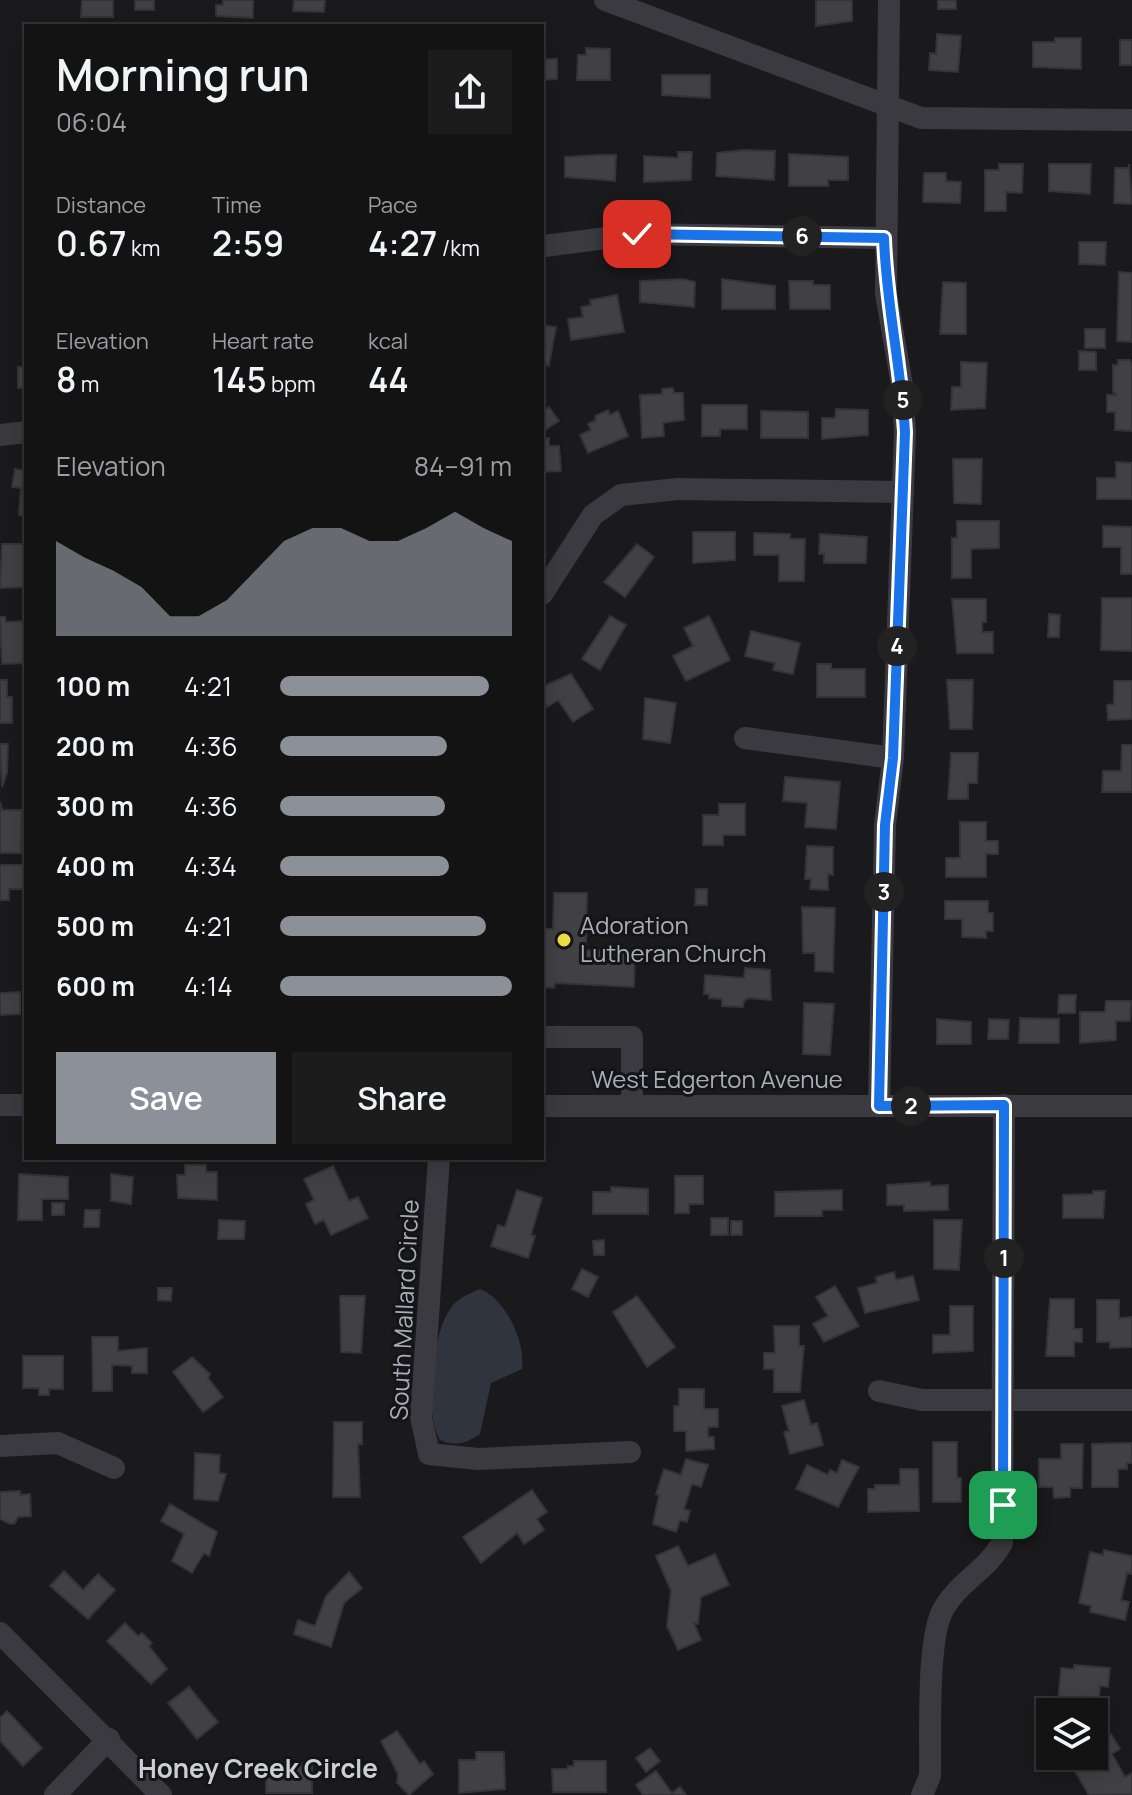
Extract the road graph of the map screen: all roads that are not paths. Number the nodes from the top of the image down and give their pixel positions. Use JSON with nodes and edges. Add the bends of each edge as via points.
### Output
{"nodes":[{"id":1,"x":605,"y":0,"type":"edge"},
{"id":2,"x":889,"y":0,"type":"edge"},
{"id":3,"x":888,"y":108,"type":"junction"},
{"id":4,"x":1132,"y":120,"type":"edge"},
{"id":5,"x":884,"y":238,"type":"junction"},
{"id":6,"x":545,"y":246,"type":"dead end"},
{"id":7,"x":24,"y":432,"type":"edge"},
{"id":8,"x":0,"y":435,"type":"edge"},
{"id":9,"x":903,"y":492,"type":"junction"},
{"id":10,"x":544,"y":591,"type":"edge"},
{"id":11,"x":745,"y":738,"type":"dead end"},
{"id":12,"x":893,"y":758,"type":"junction"},
{"id":13,"x":544,"y":1037,"type":"edge"},
{"id":14,"x":0,"y":1105,"type":"edge"},
{"id":15,"x":24,"y":1105,"type":"edge"},
{"id":16,"x":1004,"y":1105,"type":"junction"},
{"id":17,"x":544,"y":1106,"type":"edge"},
{"id":18,"x":632,"y":1106,"type":"junction"},
{"id":19,"x":879,"y":1106,"type":"junction"},
{"id":20,"x":1132,"y":1106,"type":"edge"},
{"id":21,"x":439,"y":1160,"type":"edge"},
{"id":22,"x":879,"y":1391,"type":"dead end"},
{"id":23,"x":1132,"y":1400,"type":"edge"},
{"id":24,"x":1004,"y":1401,"type":"junction"},
{"id":25,"x":0,"y":1446,"type":"edge"},
{"id":26,"x":630,"y":1452,"type":"dead end"},
{"id":27,"x":114,"y":1468,"type":"dead end"},
{"id":28,"x":0,"y":1633,"type":"edge"},
{"id":29,"x":109,"y":1739,"type":"junction"},
{"id":30,"x":55,"y":1795,"type":"edge"},
{"id":31,"x":161,"y":1795,"type":"edge"},
{"id":32,"x":922,"y":1795,"type":"edge"}],
"edges":[{"from":1,"to":3,"type":"street"},
{"from":2,"to":3,"type":"street"},
{"from":3,"to":4,"type":"street","via":[[921,118]]},
{"from":3,"to":5,"type":"street"},
{"from":5,"to":6,"type":"street","via":[[637,234]]},
{"from":5,"to":9,"type":"street","via":[[886,294],[902,385]]},
{"from":7,"to":8,"type":"street"},
{"from":9,"to":10,"type":"street","via":[[678,489],[621,495],[593,515]]},
{"from":9,"to":12,"type":"street"},
{"from":11,"to":12,"type":"street"},
{"from":12,"to":19,"type":"street","via":[[885,825]]},
{"from":13,"to":18,"type":"street","via":[[632,1037]]},
{"from":14,"to":15,"type":"street"},
{"from":16,"to":19,"type":"street","name":"West Edgerton Avenue"},
{"from":16,"to":20,"type":"street","name":"West Edgerton Avenue"},
{"from":16,"to":24,"type":"street"},
{"from":17,"to":18,"type":"street","name":"West Edgerton Avenue"},
{"from":18,"to":19,"type":"street","name":"West Edgerton Avenue"},
{"from":21,"to":26,"type":"street","name":"South Mallard Circle","via":[[421,1417],[429,1454],[478,1459]]},
{"from":22,"to":24,"type":"street","via":[[922,1400]]},
{"from":23,"to":24,"type":"street"},
{"from":24,"to":32,"type":"street","via":[[1002,1543],[992,1562],[942,1610],[934,1648],[930,1776]]},
{"from":25,"to":27,"type":"street","via":[[58,1443]]},
{"from":28,"to":29,"type":"street"},
{"from":29,"to":30,"type":"street"},
{"from":29,"to":31,"type":"street"}]}
